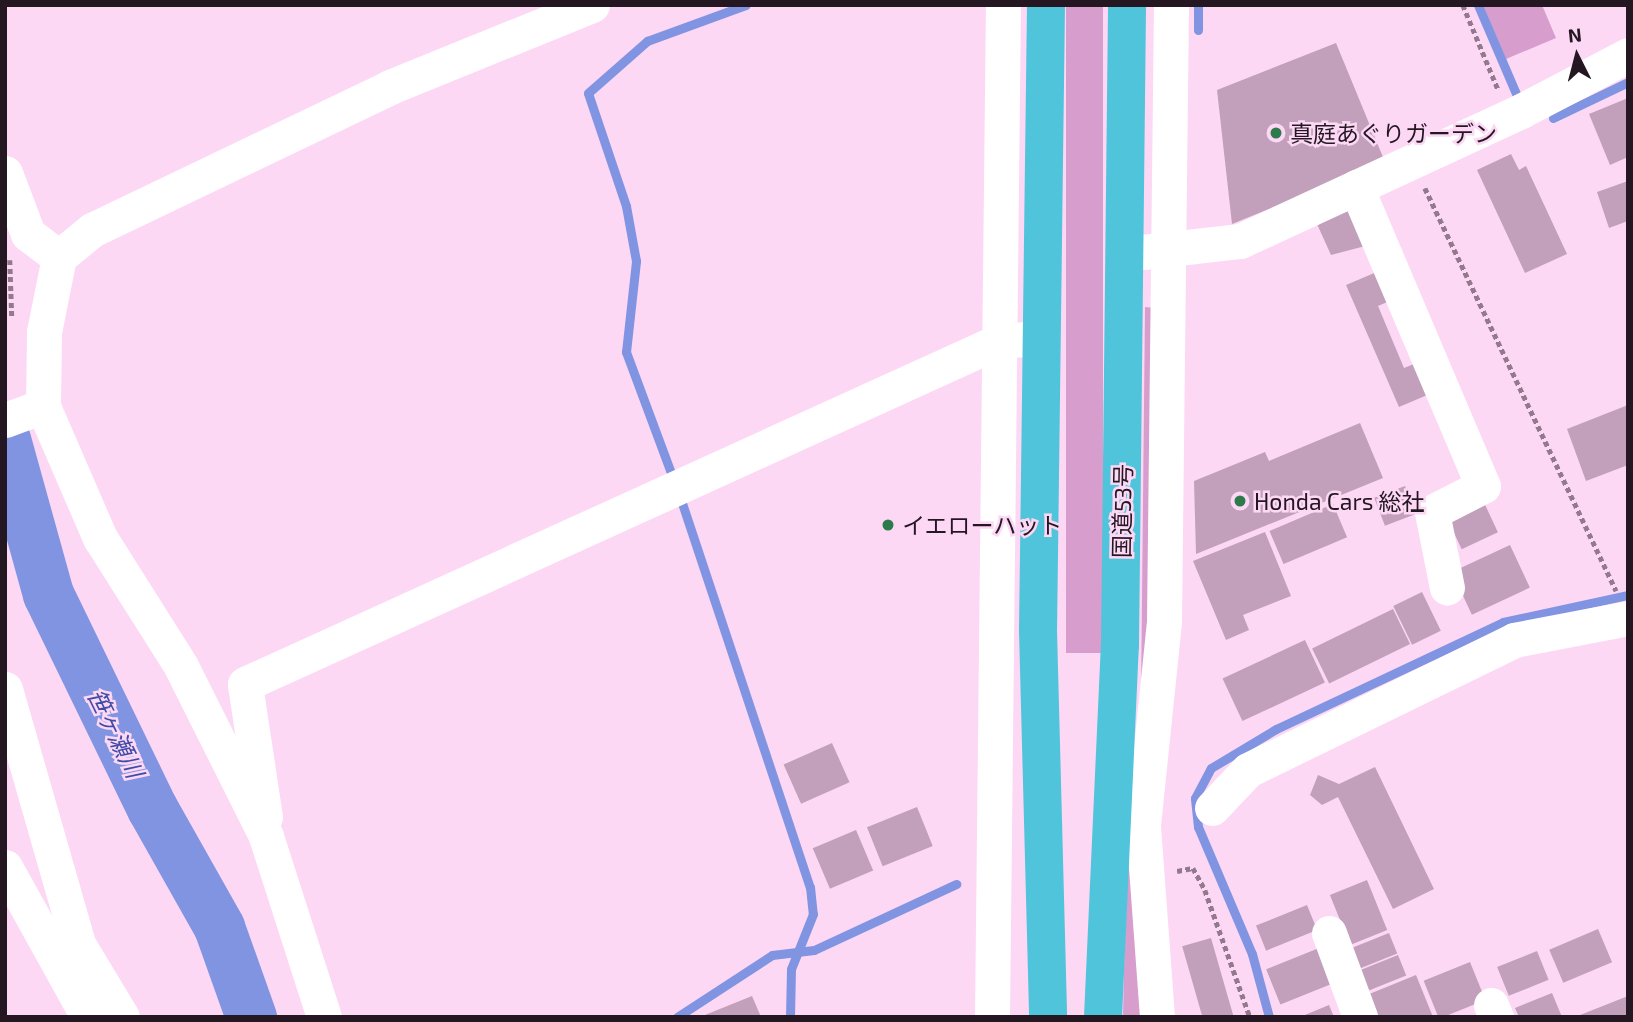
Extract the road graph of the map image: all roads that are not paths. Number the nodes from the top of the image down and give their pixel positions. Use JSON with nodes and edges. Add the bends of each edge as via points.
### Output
{"nodes":[{"id":1,"x":592,"y":5,"type":"edge"},
{"id":2,"x":1003,"y":5,"type":"edge"},
{"id":3,"x":1046,"y":5,"type":"edge"},
{"id":4,"x":1127,"y":5,"type":"edge"},
{"id":5,"x":1171,"y":5,"type":"edge"},
{"id":6,"x":1628,"y":55,"type":"edge"},
{"id":7,"x":5,"y":173,"type":"edge"},
{"id":8,"x":1356,"y":187,"type":"junction"},
{"id":9,"x":1166,"y":248,"type":"junction"},
{"id":10,"x":1125,"y":255,"type":"junction"},
{"id":11,"x":59,"y":257,"type":"junction"},
{"id":12,"x":1040,"y":338,"type":"junction"},
{"id":13,"x":999,"y":341,"type":"junction"},
{"id":14,"x":43,"y":407,"type":"junction"},
{"id":15,"x":5,"y":420,"type":"edge"},
{"id":16,"x":1447,"y":588,"type":"dead end"},
{"id":17,"x":1628,"y":618,"type":"edge"},
{"id":18,"x":5,"y":689,"type":"edge"},
{"id":19,"x":1212,"y":808,"type":"dead end"},
{"id":20,"x":266,"y":836,"type":"junction"},
{"id":21,"x":5,"y":867,"type":"edge"},
{"id":22,"x":1329,"y":933,"type":"dead end"},
{"id":23,"x":993,"y":964,"type":"junction"},
{"id":24,"x":1047,"y":964,"type":"junction"},
{"id":25,"x":88,"y":1017,"type":"edge"},
{"id":26,"x":121,"y":1017,"type":"edge"},
{"id":27,"x":324,"y":1017,"type":"edge"},
{"id":28,"x":992,"y":1017,"type":"edge"},
{"id":29,"x":1048,"y":1017,"type":"edge"},
{"id":30,"x":1103,"y":1017,"type":"edge"},
{"id":31,"x":1157,"y":1017,"type":"edge"},
{"id":32,"x":1360,"y":1017,"type":"edge"}],
"edges":[{"from":1,"to":11,"type":"street","via":[[378,93],[92,230]]},
{"from":2,"to":13,"type":"street"},
{"from":3,"to":12,"type":"highway"},
{"from":4,"to":10,"type":"highway","name":"国道53号"},
{"from":5,"to":9,"type":"street"},
{"from":6,"to":8,"type":"street","via":[[1510,117]]},
{"from":7,"to":11,"type":"street","via":[[28,234]]},
{"from":8,"to":9,"type":"street","via":[[1240,241]]},
{"from":8,"to":16,"type":"street","via":[[1483,486],[1432,512]]},
{"from":9,"to":10,"type":"street"},
{"from":9,"to":31,"type":"street","via":[[1164,621],[1143,825]]},
{"from":10,"to":30,"type":"highway","name":"国道53号","via":[[1120,645]]},
{"from":11,"to":14,"type":"street","via":[[44,332]]},
{"from":12,"to":13,"type":"street"},
{"from":12,"to":24,"type":"highway","via":[[1038,630]]},
{"from":13,"to":20,"type":"street","via":[[245,684]]},
{"from":13,"to":23,"type":"street"},
{"from":14,"to":15,"type":"street"},
{"from":14,"to":20,"type":"street","via":[[100,538],[181,666]]},
{"from":17,"to":19,"type":"street","via":[[1514,639],[1248,770]]},
{"from":18,"to":26,"type":"street","via":[[78,944]]},
{"from":20,"to":27,"type":"street"},
{"from":21,"to":25,"type":"street"},
{"from":22,"to":32,"type":"street"},
{"from":23,"to":24,"type":"street"},
{"from":23,"to":28,"type":"street"},
{"from":24,"to":29,"type":"highway"}]}
